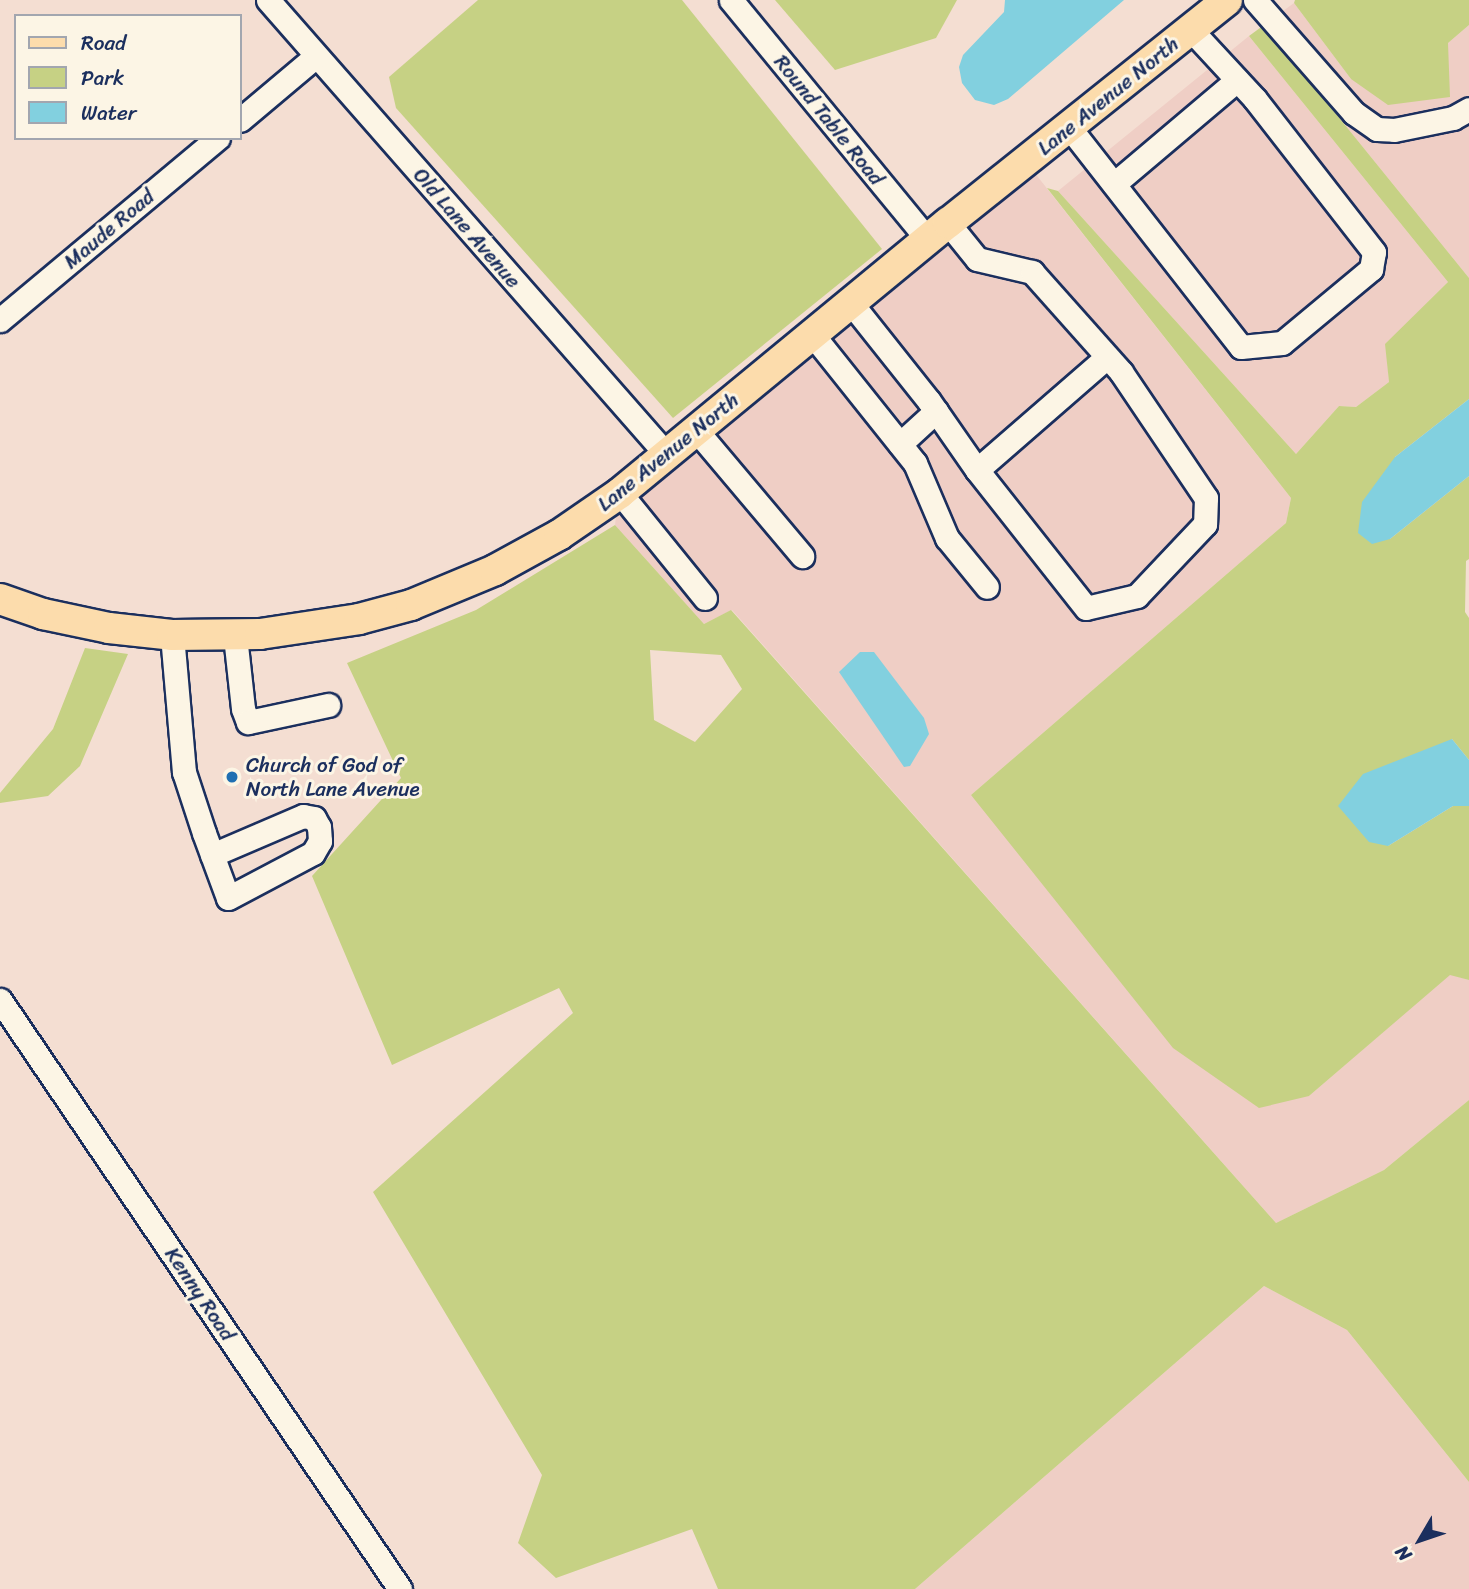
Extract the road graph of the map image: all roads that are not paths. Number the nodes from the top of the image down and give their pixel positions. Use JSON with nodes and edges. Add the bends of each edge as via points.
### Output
{"nodes":[{"id":1,"x":268,"y":0,"type":"edge"},
{"id":2,"x":731,"y":0,"type":"edge"},
{"id":3,"x":1227,"y":0,"type":"edge"},
{"id":4,"x":1255,"y":0,"type":"edge"},
{"id":5,"x":1191,"y":30,"type":"junction"},
{"id":6,"x":316,"y":56,"type":"junction"},
{"id":7,"x":1237,"y":80,"type":"junction"},
{"id":8,"x":1469,"y":109,"type":"edge"},
{"id":9,"x":242,"y":118,"type":"edge"},
{"id":10,"x":1069,"y":127,"type":"junction"},
{"id":11,"x":216,"y":140,"type":"edge"},
{"id":12,"x":1114,"y":184,"type":"junction"},
{"id":13,"x":938,"y":232,"type":"junction"},
{"id":14,"x":851,"y":303,"type":"junction"},
{"id":15,"x":0,"y":320,"type":"edge"},
{"id":16,"x":812,"y":334,"type":"junction"},
{"id":17,"x":1107,"y":357,"type":"junction"},
{"id":18,"x":936,"y":411,"type":"junction"},
{"id":19,"x":696,"y":430,"type":"junction"},
{"id":20,"x":900,"y":444,"type":"junction"},
{"id":21,"x":667,"y":455,"type":"junction"},
{"id":22,"x":977,"y":470,"type":"junction"},
{"id":23,"x":620,"y":493,"type":"junction"},
{"id":24,"x":802,"y":556,"type":"dead end"},
{"id":25,"x":986,"y":587,"type":"dead end"},
{"id":26,"x":705,"y":598,"type":"dead end"},
{"id":27,"x":0,"y":599,"type":"edge"},
{"id":28,"x":172,"y":635,"type":"junction"},
{"id":29,"x":235,"y":636,"type":"junction"},
{"id":30,"x":328,"y":705,"type":"dead end"},
{"id":31,"x":212,"y":855,"type":"junction"},
{"id":32,"x":0,"y":1000,"type":"edge"},
{"id":33,"x":400,"y":1589,"type":"edge"}],
"edges":[{"from":1,"to":6,"type":"street","name":"Old Lane Avenue"},
{"from":2,"to":13,"type":"street","name":"Round Table Road"},
{"from":3,"to":5,"type":"main road","name":"Lane Avenue North"},
{"from":4,"to":8,"type":"street","via":[[1354,113],[1377,129],[1453,118]]},
{"from":5,"to":7,"type":"street"},
{"from":5,"to":10,"type":"main road","name":"Lane Avenue North"},
{"from":6,"to":9,"type":"street"},
{"from":6,"to":21,"type":"street","name":"Old Lane Avenue"},
{"from":7,"to":12,"type":"street"},
{"from":7,"to":12,"type":"street","via":[[1374,252],[1371,269],[1282,342],[1241,347]]},
{"from":10,"to":12,"type":"street"},
{"from":10,"to":13,"type":"main road","name":"Lane Avenue North"},
{"from":11,"to":15,"type":"street","name":"Maude Road"},
{"from":13,"to":14,"type":"main road","name":"Lane Avenue North"},
{"from":13,"to":17,"type":"street","name":"Round Table Road","via":[[978,259],[1032,272]]},
{"from":14,"to":16,"type":"main road","name":"Lane Avenue North"},
{"from":14,"to":18,"type":"street"},
{"from":16,"to":19,"type":"main road","name":"Lane Avenue North"},
{"from":16,"to":20,"type":"street"},
{"from":17,"to":22,"type":"street"},
{"from":17,"to":22,"type":"street","name":"Round Table Road","via":[[1206,498],[1205,524],[1137,596],[1086,608]]},
{"from":18,"to":20,"type":"street"},
{"from":18,"to":22,"type":"street"},
{"from":19,"to":21,"type":"main road","name":"Lane Avenue North"},
{"from":19,"to":24,"type":"street"},
{"from":20,"to":25,"type":"street","via":[[915,463],[947,538]]},
{"from":21,"to":23,"type":"main road","name":"Lane Avenue North"},
{"from":23,"to":26,"type":"street"},
{"from":23,"to":29,"type":"main road","name":"Lane Avenue North","via":[[559,536],[411,606],[320,627]]},
{"from":27,"to":28,"type":"main road","name":"Lane Avenue North","via":[[109,628]]},
{"from":28,"to":29,"type":"main road","name":"Lane Avenue North"},
{"from":28,"to":31,"type":"street","via":[[184,772]]},
{"from":29,"to":30,"type":"street","via":[[248,722]]},
{"from":31,"to":31,"type":"street","via":[[228,898],[313,853],[320,841],[319,827],[314,818],[303,816]]},
{"from":32,"to":33,"type":"street","name":"Kenny Road"}]}
